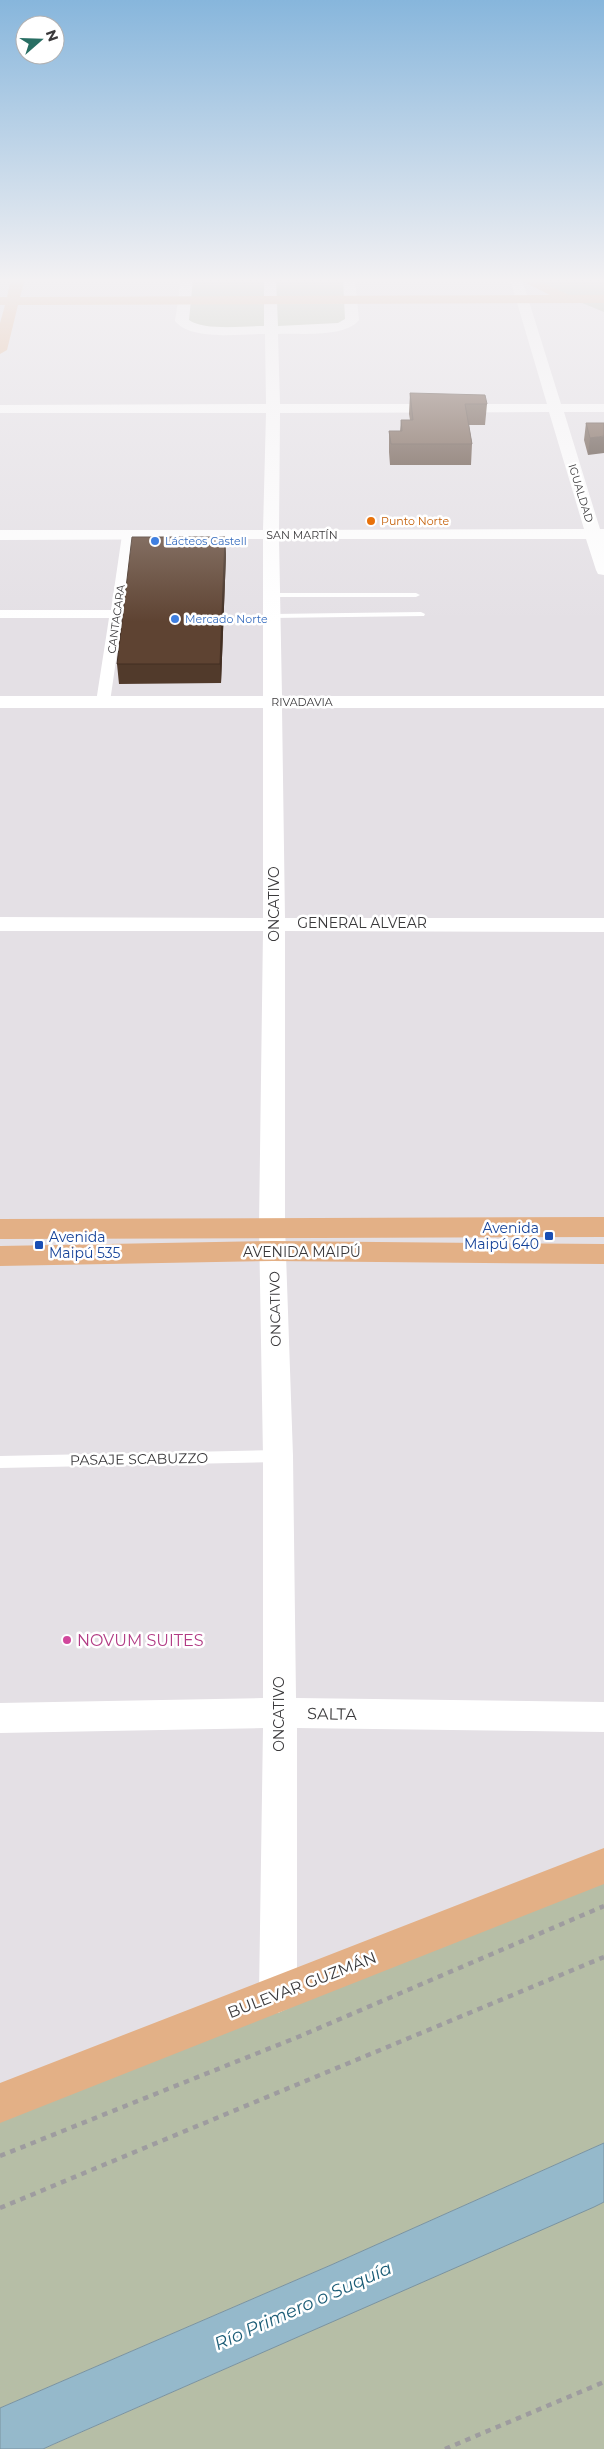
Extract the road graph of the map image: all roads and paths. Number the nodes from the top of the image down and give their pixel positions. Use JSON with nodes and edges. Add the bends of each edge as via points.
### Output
{"nodes":[{"id":1,"x":273,"y":393,"type":"edge"},
{"id":2,"x":551,"y":393,"type":"edge"},
{"id":3,"x":556,"y":408,"type":"junction"},
{"id":4,"x":604,"y":408,"type":"edge"},
{"id":5,"x":0,"y":409,"type":"edge"},
{"id":6,"x":273,"y":409,"type":"junction"},
{"id":7,"x":599,"y":534,"type":"edge"},
{"id":8,"x":0,"y":535,"type":"edge"},
{"id":9,"x":128,"y":535,"type":"junction"},
{"id":10,"x":271,"y":535,"type":"junction"},
{"id":11,"x":604,"y":570,"type":"edge"},
{"id":12,"x":271,"y":595,"type":"junction"},
{"id":13,"x":416,"y":595,"type":"dead end"},
{"id":14,"x":0,"y":614,"type":"edge"},
{"id":15,"x":116,"y":614,"type":"junction"},
{"id":16,"x":421,"y":614,"type":"dead end"},
{"id":17,"x":272,"y":616,"type":"junction"},
{"id":18,"x":0,"y":702,"type":"edge"},
{"id":19,"x":103,"y":702,"type":"junction"},
{"id":20,"x":272,"y":702,"type":"junction"},
{"id":21,"x":604,"y":702,"type":"edge"},
{"id":22,"x":274,"y":923,"type":"junction"},
{"id":23,"x":0,"y":924,"type":"edge"},
{"id":24,"x":604,"y":925,"type":"edge"},
{"id":25,"x":604,"y":1227,"type":"edge"},
{"id":26,"x":0,"y":1229,"type":"edge"},
{"id":27,"x":273,"y":1239,"type":"junction"},
{"id":28,"x":604,"y":1254,"type":"edge"},
{"id":29,"x":0,"y":1256,"type":"edge"},
{"id":30,"x":278,"y":1456,"type":"junction"},
{"id":31,"x":0,"y":1462,"type":"edge"},
{"id":32,"x":280,"y":1714,"type":"junction"},
{"id":33,"x":604,"y":1717,"type":"edge"},
{"id":34,"x":0,"y":1718,"type":"edge"},
{"id":35,"x":604,"y":1866,"type":"edge"},
{"id":36,"x":604,"y":1906,"type":"edge"},
{"id":37,"x":604,"y":1956,"type":"edge"},
{"id":38,"x":278,"y":1994,"type":"junction"},
{"id":39,"x":0,"y":2103,"type":"edge"},
{"id":40,"x":0,"y":2156,"type":"edge"},
{"id":41,"x":0,"y":2208,"type":"edge"},
{"id":42,"x":604,"y":2382,"type":"edge"},
{"id":43,"x":445,"y":2449,"type":"edge"}],
"edges":[{"from":1,"to":6,"type":"street","name":"ONCATIVO"},
{"from":2,"to":3,"type":"street","name":"IGUALDAD"},
{"from":3,"to":4,"type":"street"},
{"from":3,"to":6,"type":"street"},
{"from":3,"to":7,"type":"street","name":"IGUALDAD"},
{"from":5,"to":6,"type":"street"},
{"from":6,"to":10,"type":"street","name":"ONCATIVO"},
{"from":7,"to":10,"type":"street","name":"SAN MARTÍN"},
{"from":7,"to":11,"type":"street","name":"IGUALDAD"},
{"from":8,"to":9,"type":"street","name":"SAN MARTÍN"},
{"from":9,"to":10,"type":"street","name":"SAN MARTÍN"},
{"from":9,"to":15,"type":"street","name":"CANTACARA"},
{"from":10,"to":12,"type":"street","name":"ONCATIVO"},
{"from":12,"to":13,"type":"lane"},
{"from":12,"to":17,"type":"street","name":"ONCATIVO"},
{"from":14,"to":15,"type":"street"},
{"from":15,"to":19,"type":"street","name":"CANTACARA"},
{"from":16,"to":17,"type":"lane"},
{"from":17,"to":20,"type":"street","name":"ONCATIVO"},
{"from":18,"to":19,"type":"street","name":"RIVADAVIA"},
{"from":19,"to":20,"type":"street","name":"RIVADAVIA"},
{"from":20,"to":21,"type":"street","name":"RIVADAVIA"},
{"from":20,"to":22,"type":"street","name":"ONCATIVO"},
{"from":22,"to":23,"type":"street","name":"GENERAL ALVEAR"},
{"from":22,"to":24,"type":"street","name":"GENERAL ALVEAR"},
{"from":22,"to":27,"type":"street","name":"ONCATIVO"},
{"from":25,"to":27,"type":"main road","name":"AVENIDA MAIPÚ"},
{"from":26,"to":27,"type":"main road","name":"AVENIDA MAIPÚ"},
{"from":27,"to":28,"type":"main road","name":"AVENIDA MAIPÚ"},
{"from":27,"to":29,"type":"main road","name":"AVENIDA MAIPÚ"},
{"from":27,"to":30,"type":"street","name":"ONCATIVO"},
{"from":30,"to":31,"type":"lane","name":"PASAJE SCABUZZO"},
{"from":30,"to":32,"type":"street","name":"ONCATIVO"},
{"from":32,"to":33,"type":"street","name":"SALTA"},
{"from":32,"to":34,"type":"street","name":"SALTA"},
{"from":32,"to":38,"type":"street","name":"ONCATIVO"},
{"from":35,"to":38,"type":"main road","name":"BULEVAR GUZMÁN"},
{"from":36,"to":40,"type":"path","via":[[298,2037]]},
{"from":37,"to":41,"type":"path"},
{"from":38,"to":39,"type":"main road","name":"BULEVAR GUZMÁN"},
{"from":42,"to":43,"type":"path"}]}
